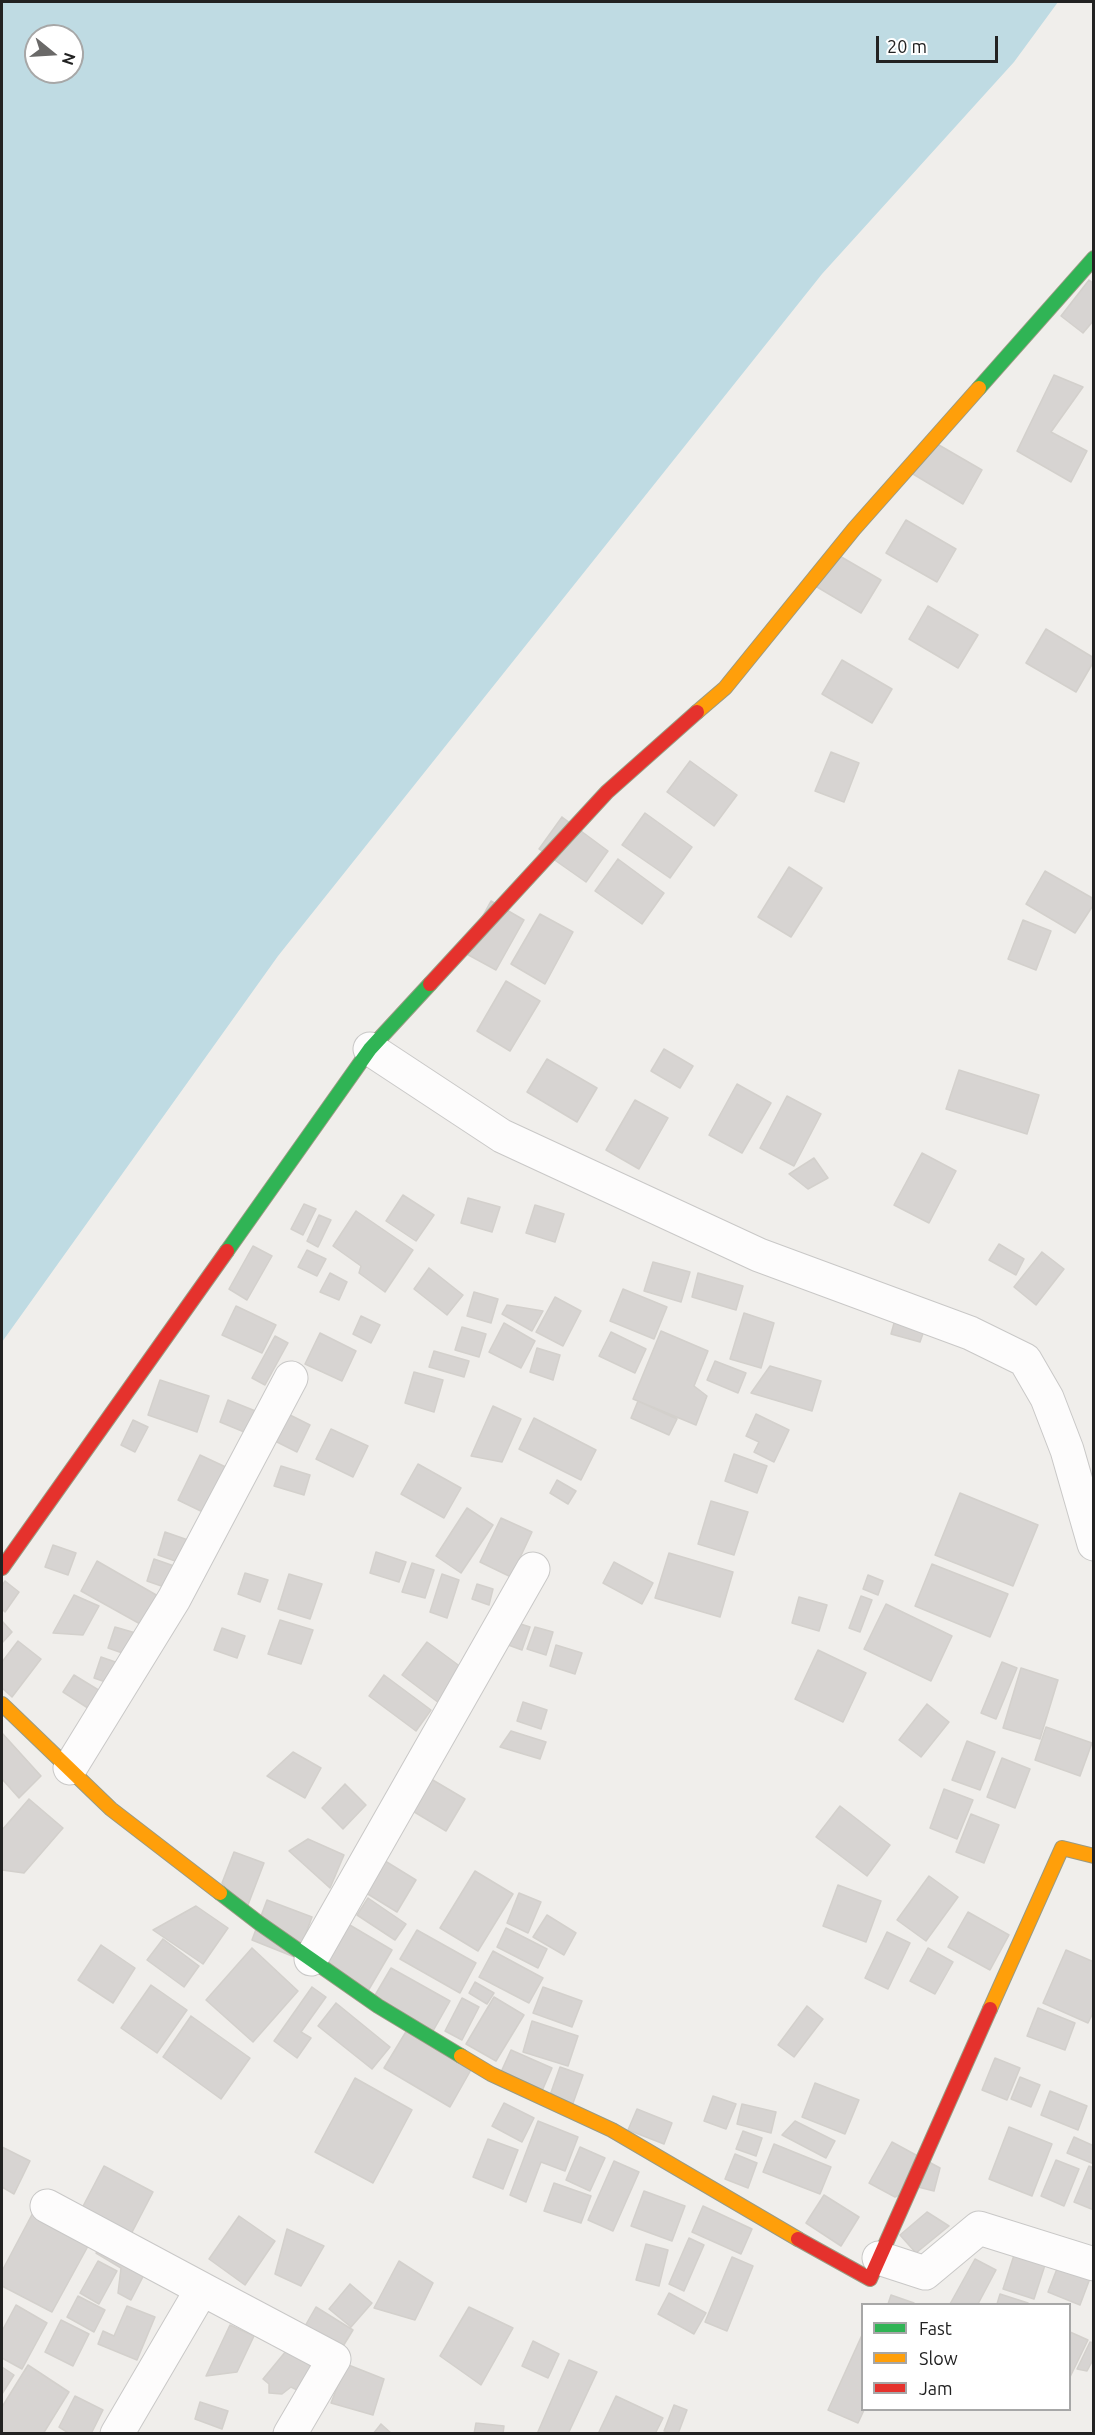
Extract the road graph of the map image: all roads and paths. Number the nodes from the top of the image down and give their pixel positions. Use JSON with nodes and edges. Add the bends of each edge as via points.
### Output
{"nodes":[{"id":1,"x":1094,"y":258,"type":"edge"},
{"id":2,"x":370,"y":1049,"type":"junction"},
{"id":3,"x":291,"y":1378,"type":"dead end"},
{"id":4,"x":1094,"y":1545,"type":"edge"},
{"id":5,"x":2,"y":1568,"type":"edge"},
{"id":6,"x":533,"y":1569,"type":"dead end"},
{"id":7,"x":2,"y":1704,"type":"edge"},
{"id":8,"x":70,"y":1768,"type":"junction"},
{"id":9,"x":1094,"y":1856,"type":"edge"},
{"id":10,"x":311,"y":1959,"type":"junction"},
{"id":11,"x":47,"y":2206,"type":"dead end"},
{"id":12,"x":879,"y":2258,"type":"junction"},
{"id":13,"x":1094,"y":2264,"type":"edge"},
{"id":14,"x":202,"y":2289,"type":"junction"},
{"id":15,"x":117,"y":2433,"type":"edge"},
{"id":16,"x":290,"y":2433,"type":"edge"}],
"edges":[{"from":1,"to":2,"type":"street","via":[[854,529],[725,688],[608,792]]},
{"from":2,"to":4,"type":"street","via":[[502,1136],[759,1255],[970,1333],[1025,1360],[1047,1398],[1067,1450]]},
{"from":2,"to":5,"type":"street"},
{"from":3,"to":8,"type":"street","via":[[174,1599]]},
{"from":6,"to":10,"type":"street"},
{"from":7,"to":8,"type":"street"},
{"from":8,"to":10,"type":"street","via":[[111,1809]]},
{"from":9,"to":12,"type":"street","via":[[1062,1848]]},
{"from":10,"to":12,"type":"street","via":[[378,2006],[491,2074],[612,2130],[870,2279]]},
{"from":11,"to":14,"type":"street"},
{"from":12,"to":13,"type":"street","via":[[925,2273],[979,2228]]},
{"from":14,"to":15,"type":"street"},
{"from":14,"to":16,"type":"street","via":[[334,2359]]}]}
